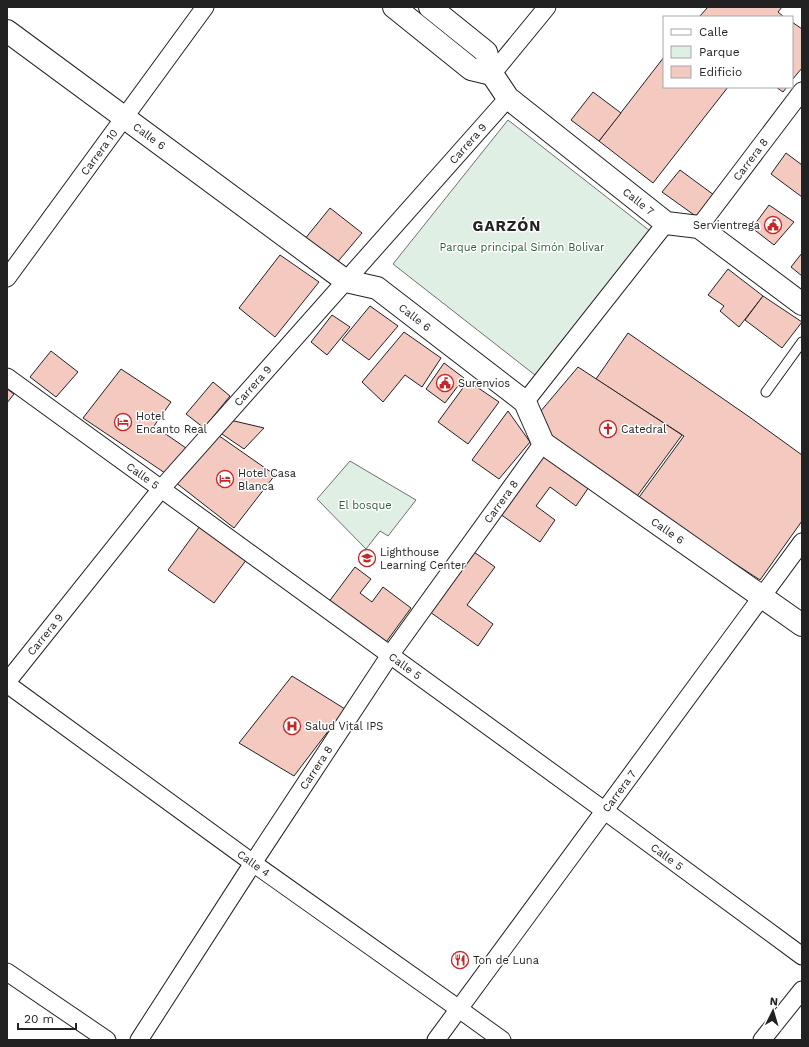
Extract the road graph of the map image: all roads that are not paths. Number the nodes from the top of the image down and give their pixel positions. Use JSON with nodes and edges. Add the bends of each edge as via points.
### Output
{"nodes":[{"id":1,"x":205,"y":7,"type":"edge"},
{"id":2,"x":394,"y":7,"type":"edge"},
{"id":3,"x":430,"y":7,"type":"edge"},
{"id":4,"x":547,"y":7,"type":"edge"},
{"id":5,"x":7,"y":31,"type":"edge"},
{"id":6,"x":492,"y":74,"type":"junction"},
{"id":7,"x":802,"y":91,"type":"edge"},
{"id":8,"x":508,"y":98,"type":"junction"},
{"id":9,"x":124,"y":117,"type":"junction"},
{"id":10,"x":666,"y":223,"type":"junction"},
{"id":11,"x":700,"y":227,"type":"junction"},
{"id":12,"x":7,"y":278,"type":"edge"},
{"id":13,"x":346,"y":281,"type":"junction"},
{"id":14,"x":802,"y":304,"type":"edge"},
{"id":15,"x":802,"y":342,"type":"edge"},
{"id":16,"x":7,"y":377,"type":"edge"},
{"id":17,"x":766,"y":392,"type":"dead end"},
{"id":18,"x":525,"y":402,"type":"junction"},
{"id":19,"x":543,"y":443,"type":"junction"},
{"id":20,"x":161,"y":489,"type":"junction"},
{"id":21,"x":802,"y":542,"type":"edge"},
{"id":22,"x":762,"y":597,"type":"junction"},
{"id":23,"x":802,"y":625,"type":"edge"},
{"id":24,"x":390,"y":655,"type":"junction"},
{"id":25,"x":7,"y":683,"type":"edge"},
{"id":26,"x":605,"y":811,"type":"junction"},
{"id":27,"x":253,"y":863,"type":"junction"},
{"id":28,"x":802,"y":956,"type":"edge"},
{"id":29,"x":7,"y":972,"type":"edge"},
{"id":30,"x":802,"y":990,"type":"edge"},
{"id":31,"x":459,"y":1009,"type":"junction"},
{"id":32,"x":107,"y":1040,"type":"edge"},
{"id":33,"x":139,"y":1040,"type":"edge"},
{"id":34,"x":436,"y":1040,"type":"edge"},
{"id":35,"x":502,"y":1040,"type":"edge"},
{"id":36,"x":762,"y":1040,"type":"edge"}],
"edges":[{"from":1,"to":9,"type":"street","name":"Carrera 10"},
{"from":2,"to":6,"type":"street","via":[[471,69]]},
{"from":3,"to":6,"type":"street","name":"Calle 7","via":[[486,52]]},
{"from":4,"to":6,"type":"street"},
{"from":5,"to":9,"type":"street","name":"Calle 6"},
{"from":6,"to":8,"type":"street","name":"Calle 7"},
{"from":7,"to":11,"type":"street","name":"Carrera 8"},
{"from":8,"to":10,"type":"street","name":"Calle 7"},
{"from":8,"to":13,"type":"street","name":"Carrera 9"},
{"from":9,"to":12,"type":"street","name":"Carrera 10"},
{"from":9,"to":13,"type":"street","name":"Calle 6"},
{"from":10,"to":11,"type":"street"},
{"from":10,"to":18,"type":"street"},
{"from":11,"to":14,"type":"street"},
{"from":13,"to":18,"type":"street","name":"Calle 6","via":[[376,288]]},
{"from":13,"to":20,"type":"street","name":"Carrera 9"},
{"from":15,"to":17,"type":"lane"},
{"from":16,"to":20,"type":"street","name":"Calle 5"},
{"from":18,"to":19,"type":"street","name":"Calle 6"},
{"from":19,"to":22,"type":"street","name":"Calle 6"},
{"from":19,"to":24,"type":"street","name":"Carrera 8"},
{"from":20,"to":24,"type":"street","name":"Calle 5"},
{"from":20,"to":25,"type":"street","name":"Carrera 9"},
{"from":21,"to":22,"type":"street","name":"Carrera 7"},
{"from":22,"to":23,"type":"street","name":"Calle 6"},
{"from":22,"to":26,"type":"street","name":"Carrera 7"},
{"from":24,"to":26,"type":"street","name":"Calle 5"},
{"from":24,"to":27,"type":"street","name":"Carrera 8"},
{"from":25,"to":27,"type":"street","name":"Calle 4"},
{"from":26,"to":28,"type":"street","name":"Calle 5"},
{"from":26,"to":31,"type":"street","name":"Carrera 7"},
{"from":27,"to":31,"type":"street","name":"Calle 4"},
{"from":27,"to":33,"type":"street","name":"Carrera 8"},
{"from":29,"to":32,"type":"street"},
{"from":30,"to":36,"type":"street"},
{"from":31,"to":34,"type":"street","name":"Carrera 7"},
{"from":31,"to":35,"type":"street","name":"Calle 4"}]}
